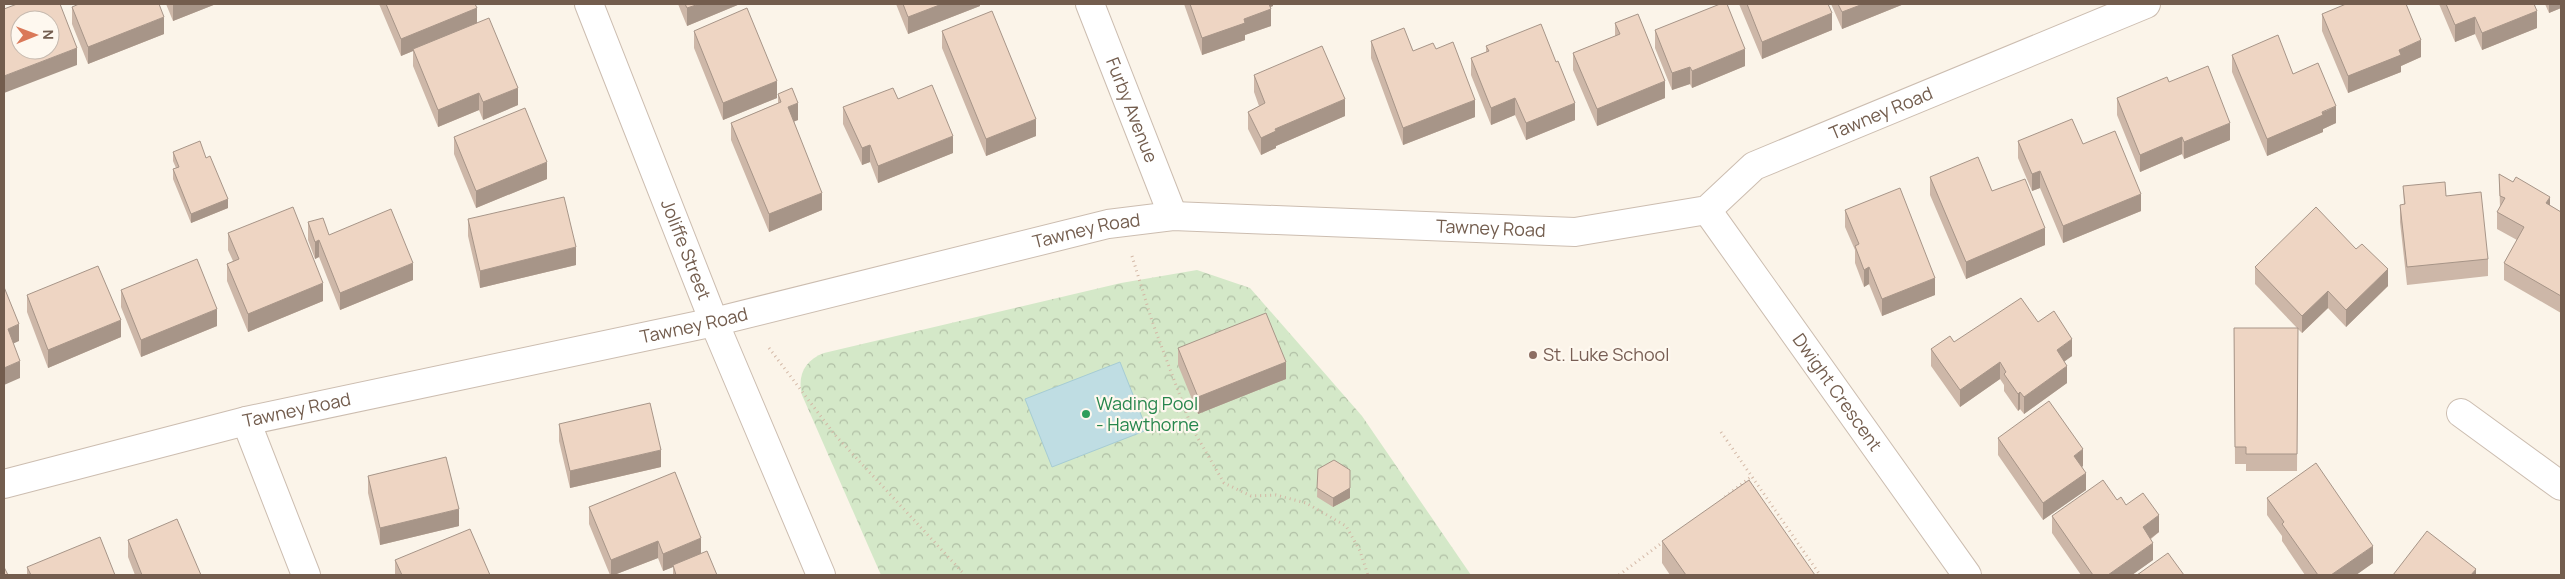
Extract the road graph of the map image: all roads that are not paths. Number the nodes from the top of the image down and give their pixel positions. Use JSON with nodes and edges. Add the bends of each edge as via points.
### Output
{"nodes":[{"id":1,"x":589,"y":4,"type":"edge"},
{"id":2,"x":1090,"y":4,"type":"edge"},
{"id":3,"x":2146,"y":4,"type":"edge"},
{"id":4,"x":1707,"y":210,"type":"junction"},
{"id":5,"x":1174,"y":216,"type":"junction"},
{"id":6,"x":714,"y":322,"type":"junction"},
{"id":7,"x":2461,"y":413,"type":"dead end"},
{"id":8,"x":246,"y":421,"type":"junction"},
{"id":9,"x":4,"y":484,"type":"edge"},
{"id":10,"x":2561,"y":486,"type":"edge"},
{"id":11,"x":306,"y":575,"type":"edge"},
{"id":12,"x":821,"y":575,"type":"edge"},
{"id":13,"x":1967,"y":575,"type":"edge"}],
"edges":[{"from":1,"to":6,"type":"street","name":"Joliffe Street"},
{"from":2,"to":5,"type":"street","name":"Furby Avenue"},
{"from":3,"to":4,"type":"street","name":"Tawney Road","via":[[1754,166]]},
{"from":4,"to":5,"type":"street","name":"Tawney Road","via":[[1576,232]]},
{"from":4,"to":13,"type":"street","name":"Dwight Crescent"},
{"from":5,"to":6,"type":"street","name":"Tawney Road","via":[[1121,222]]},
{"from":6,"to":8,"type":"street","name":"Tawney Road"},
{"from":6,"to":12,"type":"street","name":"Joliffe Street"},
{"from":7,"to":10,"type":"street"},
{"from":8,"to":9,"type":"street","name":"Tawney Road"},
{"from":8,"to":11,"type":"street"}]}
